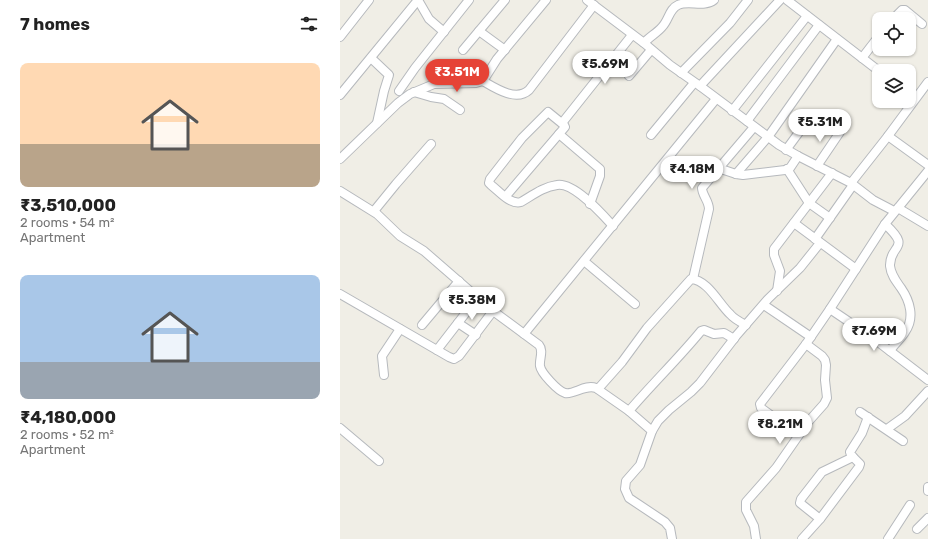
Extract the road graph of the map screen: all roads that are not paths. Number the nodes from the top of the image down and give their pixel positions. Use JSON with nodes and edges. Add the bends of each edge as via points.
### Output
{"nodes":[{"id":1,"x":369,"y":0,"type":"edge"},
{"id":2,"x":418,"y":0,"type":"edge"},
{"id":3,"x":469,"y":0,"type":"edge"},
{"id":4,"x":505,"y":0,"type":"edge"},
{"id":5,"x":546,"y":0,"type":"edge"},
{"id":6,"x":587,"y":0,"type":"edge"},
{"id":7,"x":714,"y":0,"type":"edge"},
{"id":8,"x":748,"y":0,"type":"edge"},
{"id":9,"x":780,"y":0,"type":"edge"},
{"id":10,"x":786,"y":0,"type":"edge"},
{"id":11,"x":594,"y":5,"type":"junction"},
{"id":12,"x":807,"y":16,"type":"junction"},
{"id":13,"x":916,"y":19,"type":"edge"},
{"id":14,"x":922,"y":24,"type":"dead end"},
{"id":15,"x":819,"y":25,"type":"junction"},
{"id":16,"x":479,"y":31,"type":"junction"},
{"id":17,"x":444,"y":32,"type":"junction"},
{"id":18,"x":632,"y":35,"type":"junction"},
{"id":19,"x":340,"y":36,"type":"edge"},
{"id":20,"x":837,"y":39,"type":"junction"},
{"id":21,"x":644,"y":43,"type":"junction"},
{"id":22,"x":872,"y":45,"type":"edge"},
{"id":23,"x":463,"y":50,"type":"dead end"},
{"id":24,"x":505,"y":50,"type":"junction"},
{"id":25,"x":651,"y":50,"type":"junction"},
{"id":26,"x":371,"y":58,"type":"junction"},
{"id":27,"x":862,"y":58,"type":"junction"},
{"id":28,"x":872,"y":66,"type":"edge"},
{"id":29,"x":681,"y":73,"type":"junction"},
{"id":30,"x":629,"y":76,"type":"dead end"},
{"id":31,"x":482,"y":81,"type":"junction"},
{"id":32,"x":928,"y":82,"type":"edge"},
{"id":33,"x":697,"y":85,"type":"junction"},
{"id":34,"x":385,"y":87,"type":"junction"},
{"id":35,"x":399,"y":91,"type":"junction"},
{"id":36,"x":916,"y":92,"type":"edge"},
{"id":37,"x":412,"y":93,"type":"junction"},
{"id":38,"x":340,"y":95,"type":"edge"},
{"id":39,"x":716,"y":98,"type":"junction"},
{"id":40,"x":905,"y":108,"type":"edge"},
{"id":41,"x":460,"y":110,"type":"dead end"},
{"id":42,"x":732,"y":110,"type":"junction"},
{"id":43,"x":808,"y":120,"type":"dead end"},
{"id":44,"x":747,"y":121,"type":"junction"},
{"id":45,"x":562,"y":123,"type":"junction"},
{"id":46,"x":376,"y":124,"type":"junction"},
{"id":47,"x":754,"y":127,"type":"junction"},
{"id":48,"x":840,"y":132,"type":"dead end"},
{"id":49,"x":559,"y":134,"type":"junction"},
{"id":50,"x":651,"y":135,"type":"dead end"},
{"id":51,"x":888,"y":136,"type":"junction"},
{"id":52,"x":768,"y":137,"type":"junction"},
{"id":53,"x":431,"y":144,"type":"dead end"},
{"id":54,"x":786,"y":150,"type":"junction"},
{"id":55,"x":798,"y":156,"type":"junction"},
{"id":56,"x":340,"y":159,"type":"edge"},
{"id":57,"x":928,"y":164,"type":"edge"},
{"id":58,"x":817,"y":166,"type":"junction"},
{"id":59,"x":718,"y":168,"type":"junction"},
{"id":60,"x":787,"y":170,"type":"junction"},
{"id":61,"x":928,"y":171,"type":"edge"},
{"id":62,"x":832,"y":173,"type":"junction"},
{"id":63,"x":736,"y":174,"type":"junction"},
{"id":64,"x":852,"y":184,"type":"junction"},
{"id":65,"x":340,"y":191,"type":"edge"},
{"id":66,"x":506,"y":196,"type":"junction"},
{"id":67,"x":809,"y":203,"type":"junction"},
{"id":68,"x":590,"y":204,"type":"junction"},
{"id":69,"x":896,"y":210,"type":"junction"},
{"id":70,"x":374,"y":211,"type":"junction"},
{"id":71,"x":830,"y":218,"type":"junction"},
{"id":72,"x":794,"y":223,"type":"junction"},
{"id":73,"x":885,"y":224,"type":"junction"},
{"id":74,"x":613,"y":226,"type":"junction"},
{"id":75,"x":928,"y":226,"type":"edge"},
{"id":76,"x":818,"y":241,"type":"junction"},
{"id":77,"x":584,"y":261,"type":"junction"},
{"id":78,"x":856,"y":269,"type":"junction"},
{"id":79,"x":693,"y":279,"type":"junction"},
{"id":80,"x":459,"y":281,"type":"junction"},
{"id":81,"x":777,"y":291,"type":"junction"},
{"id":82,"x":340,"y":294,"type":"edge"},
{"id":83,"x":478,"y":298,"type":"junction"},
{"id":84,"x":635,"y":304,"type":"dead end"},
{"id":85,"x":764,"y":304,"type":"junction"},
{"id":86,"x":830,"y":309,"type":"junction"},
{"id":87,"x":493,"y":311,"type":"junction"},
{"id":88,"x":458,"y":323,"type":"junction"},
{"id":89,"x":422,"y":325,"type":"dead end"},
{"id":90,"x":746,"y":325,"type":"junction"},
{"id":91,"x":400,"y":330,"type":"junction"},
{"id":92,"x":524,"y":334,"type":"junction"},
{"id":93,"x":476,"y":335,"type":"junction"},
{"id":94,"x":734,"y":339,"type":"junction"},
{"id":95,"x":808,"y":341,"type":"junction"},
{"id":96,"x":437,"y":350,"type":"junction"},
{"id":97,"x":890,"y":351,"type":"junction"},
{"id":98,"x":384,"y":375,"type":"dead end"},
{"id":99,"x":928,"y":380,"type":"edge"},
{"id":100,"x":598,"y":389,"type":"junction"},
{"id":101,"x":928,"y":391,"type":"edge"},
{"id":102,"x":629,"y":411,"type":"junction"},
{"id":103,"x":860,"y":412,"type":"dead end"},
{"id":104,"x":868,"y":418,"type":"junction"},
{"id":105,"x":340,"y":428,"type":"edge"},
{"id":106,"x":887,"y":430,"type":"junction"},
{"id":107,"x":652,"y":431,"type":"junction"},
{"id":108,"x":798,"y":435,"type":"junction"},
{"id":109,"x":903,"y":441,"type":"dead end"},
{"id":110,"x":853,"y":457,"type":"junction"},
{"id":111,"x":379,"y":461,"type":"dead end"},
{"id":112,"x":928,"y":487,"type":"edge"},
{"id":113,"x":928,"y":490,"type":"edge"},
{"id":114,"x":910,"y":505,"type":"dead end"},
{"id":115,"x":928,"y":518,"type":"edge"},
{"id":116,"x":820,"y":519,"type":"junction"},
{"id":117,"x":917,"y":529,"type":"dead end"},
{"id":118,"x":672,"y":539,"type":"edge"},
{"id":119,"x":756,"y":539,"type":"edge"},
{"id":120,"x":802,"y":539,"type":"edge"},
{"id":121,"x":888,"y":539,"type":"edge"}],
"edges":[{"from":1,"to":19,"type":"street"},
{"from":2,"to":17,"type":"street","via":[[426,15]]},
{"from":2,"to":26,"type":"street"},
{"from":3,"to":17,"type":"street"},
{"from":4,"to":16,"type":"street"},
{"from":5,"to":24,"type":"street"},
{"from":6,"to":11,"type":"street"},
{"from":7,"to":21,"type":"street","via":[[710,3],[677,5],[671,10],[663,26]]},
{"from":8,"to":29,"type":"street","via":[[730,23]]},
{"from":9,"to":33,"type":"street"},
{"from":10,"to":12,"type":"street"},
{"from":11,"to":18,"type":"street"},
{"from":11,"to":31,"type":"street","via":[[526,92],[509,93],[495,89]]},
{"from":12,"to":15,"type":"street"},
{"from":12,"to":42,"type":"street"},
{"from":13,"to":14,"type":"street"},
{"from":15,"to":20,"type":"street"},
{"from":15,"to":44,"type":"street"},
{"from":16,"to":23,"type":"street"},
{"from":16,"to":24,"type":"street"},
{"from":17,"to":35,"type":"street"},
{"from":18,"to":21,"type":"street"},
{"from":18,"to":45,"type":"street"},
{"from":20,"to":27,"type":"street"},
{"from":20,"to":52,"type":"street"},
{"from":21,"to":25,"type":"street"},
{"from":22,"to":27,"type":"street"},
{"from":24,"to":31,"type":"street"},
{"from":25,"to":29,"type":"street"},
{"from":25,"to":30,"type":"street"},
{"from":26,"to":34,"type":"street","via":[[389,74]]},
{"from":26,"to":38,"type":"street"},
{"from":27,"to":28,"type":"street"},
{"from":29,"to":33,"type":"street"},
{"from":31,"to":37,"type":"street","via":[[434,84]]},
{"from":32,"to":36,"type":"street"},
{"from":33,"to":39,"type":"street"},
{"from":33,"to":50,"type":"street"},
{"from":34,"to":35,"type":"street"},
{"from":34,"to":46,"type":"street"},
{"from":35,"to":37,"type":"street"},
{"from":37,"to":41,"type":"street","via":[[444,98]]},
{"from":37,"to":46,"type":"street"},
{"from":39,"to":42,"type":"street"},
{"from":39,"to":74,"type":"street"},
{"from":40,"to":51,"type":"street"},
{"from":42,"to":44,"type":"street"},
{"from":43,"to":54,"type":"street"},
{"from":44,"to":47,"type":"street"},
{"from":45,"to":49,"type":"street","via":[[564,127]]},
{"from":45,"to":66,"type":"street","via":[[547,112],[508,156],[489,183]]},
{"from":46,"to":56,"type":"street"},
{"from":47,"to":52,"type":"street"},
{"from":47,"to":59,"type":"street"},
{"from":48,"to":58,"type":"street"},
{"from":49,"to":66,"type":"street"},
{"from":49,"to":68,"type":"street","via":[[600,169]]},
{"from":51,"to":57,"type":"street"},
{"from":51,"to":64,"type":"street"},
{"from":52,"to":54,"type":"street"},
{"from":52,"to":63,"type":"street"},
{"from":53,"to":70,"type":"street"},
{"from":54,"to":55,"type":"street"},
{"from":55,"to":58,"type":"street"},
{"from":55,"to":60,"type":"street"},
{"from":58,"to":62,"type":"street"},
{"from":59,"to":63,"type":"street"},
{"from":59,"to":79,"type":"street","via":[[702,188],[709,209]]},
{"from":60,"to":63,"type":"street"},
{"from":60,"to":67,"type":"street"},
{"from":61,"to":69,"type":"street"},
{"from":62,"to":64,"type":"street"},
{"from":62,"to":67,"type":"street"},
{"from":64,"to":69,"type":"street","via":[[873,200]]},
{"from":64,"to":71,"type":"street"},
{"from":65,"to":70,"type":"street"},
{"from":66,"to":68,"type":"street","via":[[518,203],[544,189],[560,184],[572,189]]},
{"from":67,"to":71,"type":"street"},
{"from":67,"to":72,"type":"street"},
{"from":68,"to":74,"type":"street"},
{"from":69,"to":73,"type":"street"},
{"from":69,"to":75,"type":"street"},
{"from":70,"to":80,"type":"street","via":[[400,236],[424,251]]},
{"from":71,"to":76,"type":"street"},
{"from":72,"to":76,"type":"street"},
{"from":72,"to":81,"type":"street","via":[[773,251],[780,271]]},
{"from":73,"to":78,"type":"street"},
{"from":73,"to":97,"type":"street","via":[[896,233],[898,239],[898,248],[891,259],[891,270],[908,299],[911,313],[905,333]]},
{"from":74,"to":77,"type":"street"},
{"from":76,"to":78,"type":"street"},
{"from":76,"to":81,"type":"street","via":[[800,268]]},
{"from":77,"to":84,"type":"street"},
{"from":77,"to":92,"type":"street"},
{"from":78,"to":86,"type":"street"},
{"from":79,"to":90,"type":"street","via":[[712,292],[730,314]]},
{"from":79,"to":100,"type":"street","via":[[689,280],[647,328]]},
{"from":80,"to":83,"type":"street"},
{"from":80,"to":89,"type":"street"},
{"from":81,"to":85,"type":"street"},
{"from":82,"to":91,"type":"street"},
{"from":83,"to":87,"type":"street"},
{"from":83,"to":88,"type":"street"},
{"from":85,"to":90,"type":"street"},
{"from":85,"to":95,"type":"street"},
{"from":86,"to":95,"type":"street"},
{"from":86,"to":97,"type":"street"},
{"from":87,"to":92,"type":"street"},
{"from":87,"to":93,"type":"street"},
{"from":88,"to":93,"type":"street"},
{"from":88,"to":96,"type":"street"},
{"from":90,"to":94,"type":"street"},
{"from":91,"to":96,"type":"street"},
{"from":91,"to":98,"type":"street","via":[[382,356]]},
{"from":92,"to":100,"type":"street","via":[[541,347],[541,369],[564,393],[589,387]]},
{"from":93,"to":96,"type":"street","via":[[456,358]]},
{"from":94,"to":102,"type":"street","via":[[724,333],[701,331]]},
{"from":94,"to":107,"type":"street","via":[[700,383],[663,415]]},
{"from":95,"to":108,"type":"street","via":[[825,360],[827,395],[824,404]]},
{"from":95,"to":108,"type":"street","via":[[760,405]]},
{"from":97,"to":99,"type":"street"},
{"from":100,"to":102,"type":"street"},
{"from":101,"to":106,"type":"street","via":[[905,416]]},
{"from":102,"to":107,"type":"street"},
{"from":103,"to":104,"type":"street"},
{"from":104,"to":106,"type":"street"},
{"from":104,"to":110,"type":"street","via":[[851,450],[850,454]]},
{"from":105,"to":111,"type":"street"},
{"from":106,"to":109,"type":"street"},
{"from":107,"to":118,"type":"street","via":[[641,462],[626,481],[625,489],[629,498],[665,522],[670,528]]},
{"from":108,"to":119,"type":"street","via":[[776,468],[746,502],[746,510],[754,526]]},
{"from":110,"to":116,"type":"street","via":[[860,464],[859,467]]},
{"from":110,"to":116,"type":"street","via":[[822,472],[800,500]]},
{"from":112,"to":113,"type":"street"},
{"from":114,"to":121,"type":"street"},
{"from":115,"to":117,"type":"street"},
{"from":116,"to":120,"type":"street"}]}
